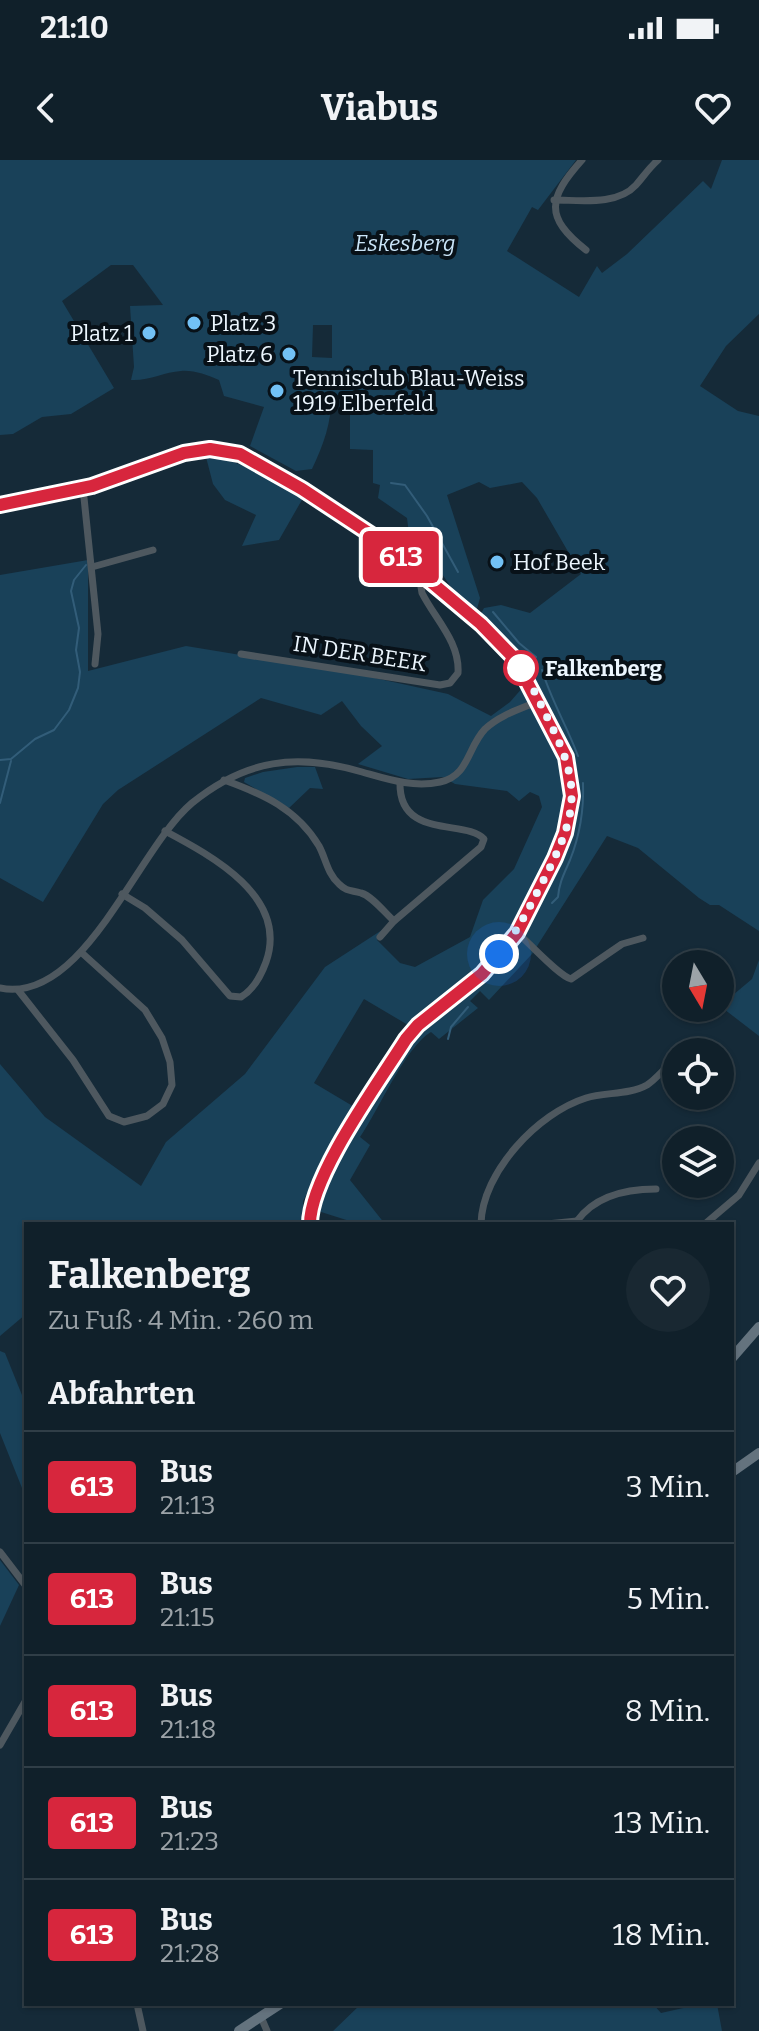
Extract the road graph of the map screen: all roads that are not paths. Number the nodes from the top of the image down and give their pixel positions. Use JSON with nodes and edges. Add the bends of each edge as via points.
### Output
{"nodes":[{"id":1,"x":582,"y":160,"type":"edge"},
{"id":2,"x":658,"y":160,"type":"edge"},
{"id":3,"x":554,"y":200,"type":"junction"},
{"id":4,"x":586,"y":250,"type":"dead end"},
{"id":5,"x":83,"y":488,"type":"junction"},
{"id":6,"x":0,"y":505,"type":"edge"},
{"id":7,"x":153,"y":550,"type":"dead end"},
{"id":8,"x":92,"y":567,"type":"junction"},
{"id":9,"x":428,"y":578,"type":"junction"},
{"id":10,"x":241,"y":654,"type":"dead end"},
{"id":11,"x":95,"y":664,"type":"dead end"},
{"id":12,"x":539,"y":701,"type":"junction"},
{"id":13,"x":224,"y":780,"type":"junction"},
{"id":14,"x":400,"y":783,"type":"junction"},
{"id":15,"x":165,"y":831,"type":"junction"},
{"id":16,"x":122,"y":894,"type":"junction"},
{"id":17,"x":394,"y":921,"type":"junction"},
{"id":18,"x":517,"y":933,"type":"junction"},
{"id":19,"x":380,"y":937,"type":"dead end"},
{"id":20,"x":643,"y":938,"type":"dead end"},
{"id":21,"x":82,"y":953,"type":"junction"},
{"id":22,"x":0,"y":988,"type":"edge"},
{"id":23,"x":18,"y":990,"type":"junction"},
{"id":24,"x":662,"y":1071,"type":"edge"},
{"id":25,"x":759,"y":1163,"type":"edge"},
{"id":26,"x":656,"y":1189,"type":"dead end"},
{"id":27,"x":310,"y":1222,"type":"edge"},
{"id":28,"x":481,"y":1222,"type":"edge"},
{"id":29,"x":580,"y":1222,"type":"edge"},
{"id":30,"x":707,"y":1222,"type":"edge"},
{"id":31,"x":759,"y":1327,"type":"edge"},
{"id":32,"x":734,"y":1356,"type":"edge"},
{"id":33,"x":759,"y":1453,"type":"edge"},
{"id":34,"x":734,"y":1471,"type":"edge"},
{"id":35,"x":0,"y":1552,"type":"edge"},
{"id":36,"x":24,"y":1583,"type":"edge"},
{"id":37,"x":24,"y":1703,"type":"edge"},
{"id":38,"x":0,"y":1745,"type":"edge"},
{"id":39,"x":137,"y":2006,"type":"edge"},
{"id":40,"x":277,"y":2006,"type":"edge"},
{"id":41,"x":261,"y":2017,"type":"junction"},
{"id":42,"x":143,"y":2031,"type":"edge"},
{"id":43,"x":239,"y":2031,"type":"edge"},
{"id":44,"x":267,"y":2031,"type":"edge"}],
"edges":[{"from":1,"to":3,"type":"street"},
{"from":2,"to":3,"type":"street","via":[[619,197]]},
{"from":3,"to":4,"type":"street","via":[[567,234]]},
{"from":5,"to":6,"type":"street"},
{"from":5,"to":8,"type":"street"},
{"from":5,"to":9,"type":"street","via":[[173,456],[225,450],[254,460],[355,523]]},
{"from":7,"to":8,"type":"street"},
{"from":8,"to":11,"type":"street"},
{"from":9,"to":10,"type":"street","name":"IN DER BEEK","via":[[422,593],[457,659],[458,673],[450,683]]},
{"from":9,"to":12,"type":"street","via":[[504,646]]},
{"from":12,"to":14,"type":"street","via":[[485,729],[455,776],[433,783]]},
{"from":12,"to":18,"type":"street","via":[[566,757],[572,796],[561,843]]},
{"from":13,"to":14,"type":"street","via":[[259,766],[303,760]]},
{"from":13,"to":15,"type":"street"},
{"from":13,"to":17,"type":"street","via":[[286,809],[311,834],[331,876],[347,891],[363,893]]},
{"from":14,"to":17,"type":"street","via":[[402,798],[418,818],[479,833],[484,839]]},
{"from":15,"to":16,"type":"street"},
{"from":15,"to":16,"type":"street","via":[[216,858],[257,902],[271,943],[254,986],[241,997],[230,996],[171,930]]},
{"from":16,"to":21,"type":"street"},
{"from":17,"to":19,"type":"street"},
{"from":18,"to":20,"type":"street","via":[[571,979],[622,944]]},
{"from":18,"to":27,"type":"street","via":[[482,974],[406,1039],[324,1175]]},
{"from":21,"to":23,"type":"street","via":[[55,975]]},
{"from":21,"to":23,"type":"street","via":[[145,1010],[162,1038],[172,1072],[171,1090],[147,1116],[124,1122],[109,1116]]},
{"from":22,"to":23,"type":"street"},
{"from":24,"to":28,"type":"street","via":[[647,1084],[586,1097],[541,1122],[507,1158]]},
{"from":25,"to":30,"type":"street","via":[[739,1195]]},
{"from":26,"to":29,"type":"street","via":[[604,1199],[583,1213]]},
{"from":31,"to":32,"type":"street"},
{"from":33,"to":34,"type":"street"},
{"from":35,"to":36,"type":"street"},
{"from":37,"to":38,"type":"street"},
{"from":39,"to":42,"type":"street"},
{"from":40,"to":41,"type":"street"},
{"from":41,"to":43,"type":"street"},
{"from":41,"to":44,"type":"street"}]}
